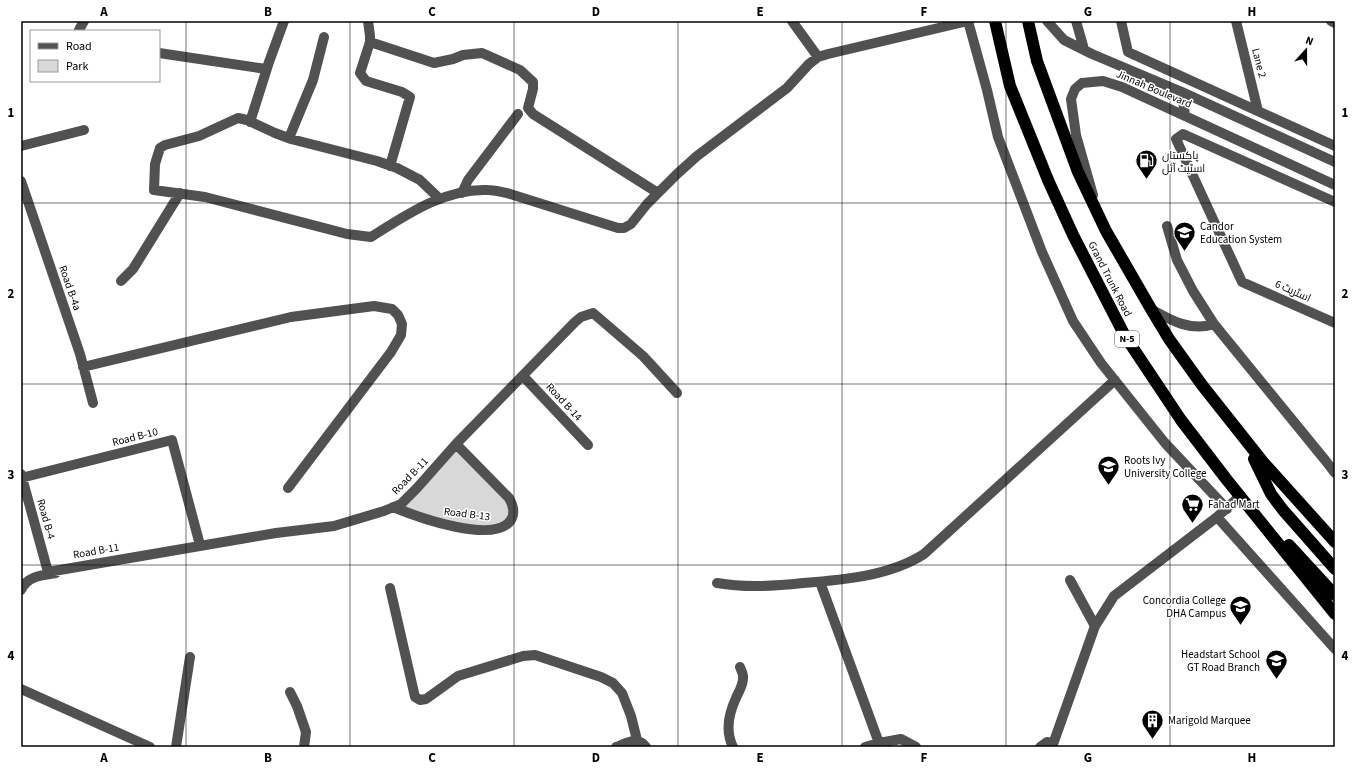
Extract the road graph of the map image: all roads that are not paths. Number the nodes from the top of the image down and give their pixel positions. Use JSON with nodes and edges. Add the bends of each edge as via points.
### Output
{"nodes":[{"id":1,"x":284,"y":21,"type":"edge"},
{"id":2,"x":368,"y":21,"type":"edge"},
{"id":3,"x":792,"y":21,"type":"edge"},
{"id":4,"x":968,"y":21,"type":"edge"},
{"id":5,"x":995,"y":21,"type":"edge"},
{"id":6,"x":1028,"y":21,"type":"edge"},
{"id":7,"x":1047,"y":21,"type":"edge"},
{"id":8,"x":1076,"y":21,"type":"edge"},
{"id":9,"x":1121,"y":21,"type":"edge"},
{"id":10,"x":1236,"y":21,"type":"edge"},
{"id":11,"x":1331,"y":21,"type":"edge"},
{"id":12,"x":1335,"y":23,"type":"edge"},
{"id":13,"x":324,"y":37,"type":"dead end"},
{"id":14,"x":370,"y":42,"type":"junction"},
{"id":15,"x":1084,"y":49,"type":"junction"},
{"id":16,"x":160,"y":53,"type":"edge"},
{"id":17,"x":818,"y":57,"type":"junction"},
{"id":18,"x":266,"y":70,"type":"junction"},
{"id":19,"x":1182,"y":92,"type":"junction"},
{"id":20,"x":1258,"y":111,"type":"junction"},
{"id":21,"x":518,"y":114,"type":"dead end"},
{"id":22,"x":1185,"y":116,"type":"junction"},
{"id":23,"x":250,"y":122,"type":"junction"},
{"id":24,"x":84,"y":130,"type":"dead end"},
{"id":25,"x":289,"y":138,"type":"junction"},
{"id":26,"x":21,"y":146,"type":"edge"},
{"id":27,"x":1335,"y":146,"type":"edge"},
{"id":28,"x":1335,"y":162,"type":"edge"},
{"id":29,"x":390,"y":166,"type":"junction"},
{"id":30,"x":21,"y":181,"type":"edge"},
{"id":31,"x":1335,"y":185,"type":"edge"},
{"id":32,"x":180,"y":193,"type":"junction"},
{"id":33,"x":462,"y":193,"type":"junction"},
{"id":34,"x":658,"y":193,"type":"junction"},
{"id":35,"x":440,"y":199,"type":"junction"},
{"id":36,"x":1335,"y":202,"type":"edge"},
{"id":37,"x":1167,"y":226,"type":"dead end"},
{"id":38,"x":1106,"y":230,"type":"junction"},
{"id":39,"x":121,"y":281,"type":"dead end"},
{"id":40,"x":1151,"y":309,"type":"junction"},
{"id":41,"x":1335,"y":323,"type":"edge"},
{"id":42,"x":1214,"y":324,"type":"junction"},
{"id":43,"x":83,"y":367,"type":"junction"},
{"id":44,"x":523,"y":376,"type":"junction"},
{"id":45,"x":1115,"y":380,"type":"junction"},
{"id":46,"x":677,"y":393,"type":"dead end"},
{"id":47,"x":93,"y":404,"type":"dead end"},
{"id":48,"x":1245,"y":440,"type":"junction"},
{"id":49,"x":456,"y":444,"type":"junction"},
{"id":50,"x":588,"y":445,"type":"dead end"},
{"id":51,"x":1335,"y":473,"type":"edge"},
{"id":52,"x":21,"y":476,"type":"edge"},
{"id":53,"x":288,"y":488,"type":"dead end"},
{"id":54,"x":1241,"y":497,"type":"junction"},
{"id":55,"x":393,"y":507,"type":"junction"},
{"id":56,"x":1227,"y":509,"type":"junction"},
{"id":57,"x":1217,"y":517,"type":"junction"},
{"id":58,"x":1335,"y":542,"type":"edge"},
{"id":59,"x":200,"y":545,"type":"junction"},
{"id":60,"x":146,"y":555,"type":"junction"},
{"id":61,"x":1335,"y":569,"type":"edge"},
{"id":62,"x":48,"y":572,"type":"joint"},
{"id":63,"x":1070,"y":580,"type":"dead end"},
{"id":64,"x":717,"y":582,"type":"dead end"},
{"id":65,"x":820,"y":582,"type":"junction"},
{"id":66,"x":390,"y":588,"type":"dead end"},
{"id":67,"x":21,"y":590,"type":"edge"},
{"id":68,"x":1335,"y":595,"type":"edge"},
{"id":69,"x":1335,"y":614,"type":"edge"},
{"id":70,"x":1095,"y":626,"type":"junction"},
{"id":71,"x":1335,"y":649,"type":"edge"},
{"id":72,"x":190,"y":657,"type":"dead end"},
{"id":73,"x":740,"y":667,"type":"dead end"},
{"id":74,"x":21,"y":689,"type":"edge"},
{"id":75,"x":290,"y":692,"type":"dead end"},
{"id":76,"x":637,"y":740,"type":"junction"},
{"id":77,"x":879,"y":743,"type":"junction"},
{"id":78,"x":1052,"y":745,"type":"edge"},
{"id":79,"x":150,"y":747,"type":"edge"},
{"id":80,"x":176,"y":747,"type":"edge"},
{"id":81,"x":304,"y":747,"type":"edge"},
{"id":82,"x":616,"y":747,"type":"edge"},
{"id":83,"x":646,"y":747,"type":"edge"},
{"id":84,"x":733,"y":747,"type":"edge"},
{"id":85,"x":865,"y":747,"type":"edge"},
{"id":86,"x":916,"y":747,"type":"edge"},
{"id":87,"x":1040,"y":747,"type":"edge"}],
"edges":[{"from":1,"to":18,"type":"street"},
{"from":2,"to":14,"type":"street"},
{"from":3,"to":17,"type":"street"},
{"from":4,"to":17,"type":"street"},
{"from":4,"to":45,"type":"street","via":[[998,137],[1042,252],[1073,321]]},
{"from":5,"to":54,"type":"highway","name":"Grand Trunk Road","number":"N-5","via":[[1010,86],[1078,246],[1125,336],[1181,420]]},
{"from":6,"to":38,"type":"highway","name":"Grand Trunk Road","via":[[1037,61],[1058,119],[1078,172]]},
{"from":7,"to":15,"type":"street","name":"Jinnah Boulevard","via":[[1064,40]]},
{"from":8,"to":15,"type":"street"},
{"from":9,"to":20,"type":"street","via":[[1128,52]]},
{"from":10,"to":20,"type":"street","name":"Lane 2"},
{"from":11,"to":12,"type":"street"},
{"from":13,"to":25,"type":"street","via":[[314,76]]},
{"from":14,"to":29,"type":"street","via":[[360,73],[362,76],[366,81],[410,97]]},
{"from":14,"to":34,"type":"street","via":[[434,63],[453,60],[462,55],[482,53],[520,70],[533,82],[528,108],[533,114]]},
{"from":15,"to":19,"type":"street","name":"Jinnah Boulevard"},
{"from":16,"to":18,"type":"street"},
{"from":17,"to":34,"type":"street","via":[[787,88],[697,156]]},
{"from":18,"to":23,"type":"street"},
{"from":19,"to":22,"type":"street"},
{"from":19,"to":28,"type":"street","name":"Jinnah Boulevard"},
{"from":20,"to":27,"type":"street"},
{"from":21,"to":33,"type":"street","via":[[468,180]]},
{"from":22,"to":31,"type":"street","name":"Jinnah Boulevard"},
{"from":22,"to":38,"type":"street","name":"Jinnah Boulevard","via":[[1122,87],[1102,81],[1082,83],[1076,89],[1071,99],[1076,135]]},
{"from":23,"to":25,"type":"street"},
{"from":23,"to":32,"type":"street","via":[[238,118],[199,136],[160,148],[155,164],[154,190]]},
{"from":24,"to":26,"type":"street"},
{"from":25,"to":29,"type":"street"},
{"from":29,"to":35,"type":"street","via":[[415,176]]},
{"from":30,"to":43,"type":"street","name":"Road B-4a"},
{"from":32,"to":35,"type":"street","via":[[204,196],[347,234],[371,237],[423,206]]},
{"from":32,"to":39,"type":"street","via":[[133,269]]},
{"from":33,"to":34,"type":"street","via":[[488,190],[507,193],[624,228],[631,224]]},
{"from":33,"to":35,"type":"street"},
{"from":36,"to":41,"type":"street","name":"اسٹریٹ 6","via":[[1184,134],[1176,139],[1242,282]]},
{"from":37,"to":42,"type":"street","via":[[1177,260]]},
{"from":38,"to":40,"type":"highway","name":"Grand Trunk Road"},
{"from":40,"to":42,"type":"street","via":[[1185,325],[1198,328]]},
{"from":40,"to":48,"type":"highway","name":"Grand Trunk Road","via":[[1202,385]]},
{"from":42,"to":51,"type":"street"},
{"from":43,"to":47,"type":"street","name":"Road B-4a"},
{"from":43,"to":53,"type":"street","via":[[291,317],[374,306],[392,309],[402,324],[401,335],[391,352]]},
{"from":44,"to":46,"type":"street","name":"Road B-11","via":[[575,322],[593,313],[643,356]]},
{"from":44,"to":49,"type":"street","name":"Road B-11"},
{"from":44,"to":50,"type":"street","name":"Road B-14"},
{"from":45,"to":56,"type":"street","via":[[1165,443]]},
{"from":45,"to":65,"type":"street","via":[[924,554],[901,566],[857,578]]},
{"from":48,"to":58,"type":"highway","name":"Grand Trunk Road"},
{"from":48,"to":61,"type":"highway","via":[[1271,494]]},
{"from":49,"to":55,"type":"street","name":"Road B-11","via":[[417,488],[401,504]]},
{"from":49,"to":55,"type":"street","name":"Road B-13","via":[[509,498],[514,507],[510,522],[500,529],[485,531],[431,521]]},
{"from":52,"to":59,"type":"street","name":"Road B-10","via":[[172,440]]},
{"from":52,"to":62,"type":"street","name":"Road B-4"},
{"from":54,"to":56,"type":"street"},
{"from":54,"to":68,"type":"highway"},
{"from":54,"to":69,"type":"highway","name":"Grand Trunk Road","number":"N-5"},
{"from":55,"to":59,"type":"street","name":"Road B-11","via":[[334,526]]},
{"from":56,"to":57,"type":"street"},
{"from":57,"to":70,"type":"street","via":[[1114,596]]},
{"from":57,"to":71,"type":"street"},
{"from":59,"to":60,"type":"street","name":"Road B-11"},
{"from":60,"to":62,"type":"street","name":"Road B-11"},
{"from":60,"to":67,"type":"street","via":[[32,578]]},
{"from":63,"to":70,"type":"street"},
{"from":64,"to":65,"type":"street","via":[[743,586]]},
{"from":65,"to":77,"type":"street"},
{"from":66,"to":76,"type":"street","via":[[415,697],[426,700],[458,676],[523,656],[535,655],[594,674],[613,683],[622,693]]},
{"from":70,"to":78,"type":"street"},
{"from":72,"to":80,"type":"street"},
{"from":73,"to":84,"type":"street","via":[[742,683],[730,710],[728,723]]},
{"from":74,"to":79,"type":"street"},
{"from":75,"to":81,"type":"street","via":[[306,732]]},
{"from":76,"to":82,"type":"street"},
{"from":76,"to":83,"type":"street"},
{"from":77,"to":85,"type":"street"},
{"from":77,"to":86,"type":"street","via":[[901,739]]},
{"from":78,"to":87,"type":"street","via":[[1047,742]]}]}
